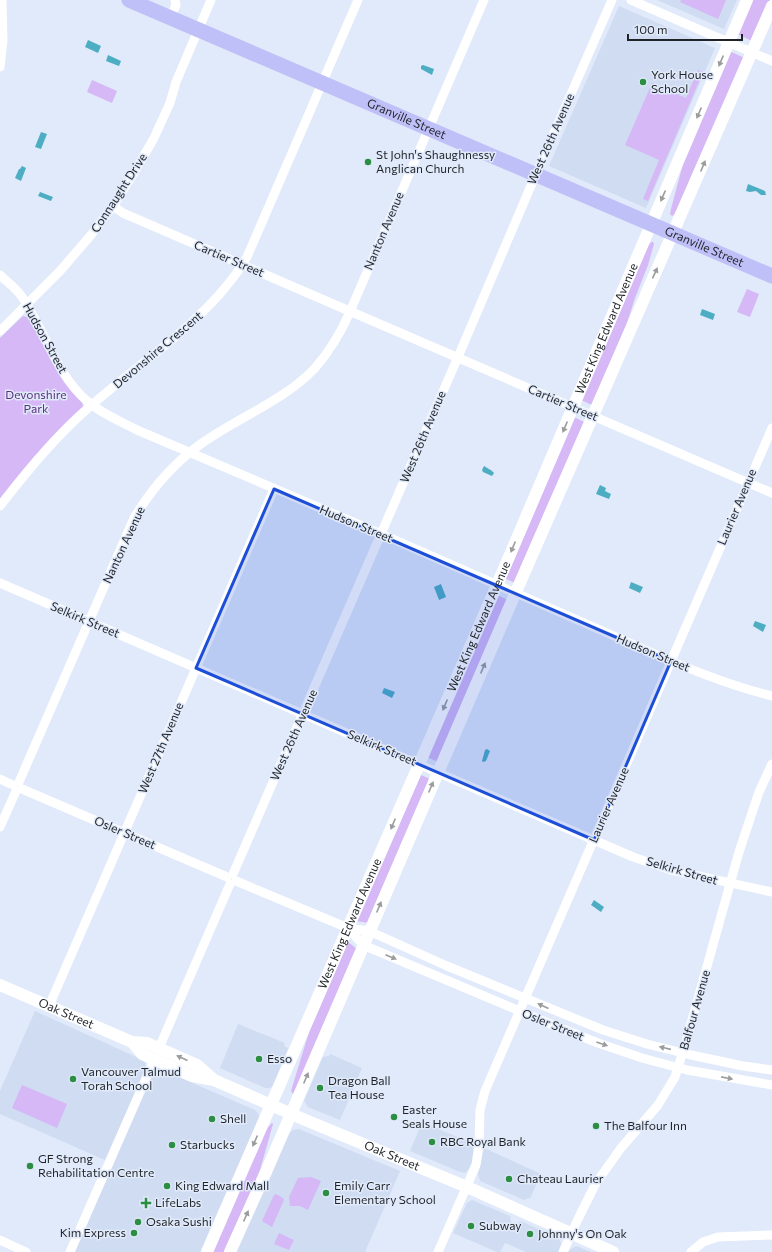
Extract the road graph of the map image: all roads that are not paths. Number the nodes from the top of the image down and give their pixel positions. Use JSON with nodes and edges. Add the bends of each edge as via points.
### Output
{"nodes":[{"id":1,"x":2,"y":0,"type":"edge"},
{"id":2,"x":128,"y":0,"type":"edge"},
{"id":3,"x":175,"y":0,"type":"edge"},
{"id":4,"x":211,"y":0,"type":"edge"},
{"id":5,"x":358,"y":0,"type":"edge"},
{"id":6,"x":484,"y":0,"type":"edge"},
{"id":7,"x":612,"y":0,"type":"edge"},
{"id":8,"x":631,"y":0,"type":"edge"},
{"id":9,"x":747,"y":0,"type":"edge"},
{"id":10,"x":772,"y":6,"type":"edge"},
{"id":11,"x":170,"y":18,"type":"junction"},
{"id":12,"x":198,"y":30,"type":"junction"},
{"id":13,"x":729,"y":42,"type":"junction"},
{"id":14,"x":752,"y":52,"type":"junction"},
{"id":15,"x":772,"y":60,"type":"edge"},
{"id":16,"x":0,"y":67,"type":"edge"},
{"id":17,"x":322,"y":83,"type":"junction"},
{"id":18,"x":428,"y":128,"type":"junction"},
{"id":19,"x":536,"y":174,"type":"junction"},
{"id":20,"x":113,"y":206,"type":"junction"},
{"id":21,"x":651,"y":224,"type":"junction"},
{"id":22,"x":673,"y":233,"type":"junction"},
{"id":23,"x":243,"y":265,"type":"junction"},
{"id":24,"x":0,"y":275,"type":"edge"},
{"id":25,"x":772,"y":276,"type":"edge"},
{"id":26,"x":27,"y":304,"type":"junction"},
{"id":27,"x":350,"y":311,"type":"junction"},
{"id":28,"x":0,"y":330,"type":"edge"},
{"id":29,"x":458,"y":357,"type":"junction"},
{"id":30,"x":92,"y":405,"type":"junction"},
{"id":31,"x":574,"y":407,"type":"junction"},
{"id":32,"x":592,"y":416,"type":"junction"},
{"id":33,"x":772,"y":428,"type":"edge"},
{"id":34,"x":190,"y":453,"type":"junction"},
{"id":35,"x":748,"y":482,"type":"junction"},
{"id":36,"x":274,"y":489,"type":"junction"},
{"id":37,"x":772,"y":493,"type":"edge"},
{"id":38,"x":0,"y":506,"type":"edge"},
{"id":39,"x":381,"y":534,"type":"junction"},
{"id":40,"x":0,"y":583,"type":"edge"},
{"id":41,"x":497,"y":585,"type":"junction"},
{"id":42,"x":515,"y":593,"type":"junction"},
{"id":43,"x":89,"y":621,"type":"junction"},
{"id":44,"x":671,"y":661,"type":"junction"},
{"id":45,"x":196,"y":668,"type":"junction"},
{"id":46,"x":772,"y":696,"type":"edge"},
{"id":47,"x":304,"y":714,"type":"junction"},
{"id":48,"x":419,"y":764,"type":"junction"},
{"id":49,"x":772,"y":764,"type":"edge"},
{"id":50,"x":438,"y":772,"type":"junction"},
{"id":51,"x":0,"y":779,"type":"edge"},
{"id":52,"x":18,"y":787,"type":"junction"},
{"id":53,"x":0,"y":827,"type":"edge"},
{"id":54,"x":125,"y":833,"type":"junction"},
{"id":55,"x":594,"y":840,"type":"junction"},
{"id":56,"x":232,"y":879,"type":"junction"},
{"id":57,"x":730,"y":884,"type":"junction"},
{"id":58,"x":772,"y":892,"type":"edge"},
{"id":59,"x":348,"y":928,"type":"junction"},
{"id":60,"x":369,"y":932,"type":"junction"},
{"id":61,"x":363,"y":945,"type":"junction"},
{"id":62,"x":0,"y":985,"type":"edge"},
{"id":63,"x":525,"y":998,"type":"junction"},
{"id":64,"x":49,"y":1006,"type":"junction"},
{"id":65,"x":519,"y":1011,"type":"junction"},
{"id":66,"x":132,"y":1042,"type":"junction"},
{"id":67,"x":158,"y":1048,"type":"junction"},
{"id":68,"x":683,"y":1053,"type":"junction"},
{"id":69,"x":154,"y":1060,"type":"junction"},
{"id":70,"x":678,"y":1067,"type":"junction"},
{"id":71,"x":772,"y":1070,"type":"edge"},
{"id":72,"x":214,"y":1080,"type":"junction"},
{"id":73,"x":772,"y":1085,"type":"edge"},
{"id":74,"x":271,"y":1105,"type":"junction"},
{"id":75,"x":291,"y":1114,"type":"junction"},
{"id":76,"x":467,"y":1187,"type":"junction"},
{"id":77,"x":572,"y":1233,"type":"junction"},
{"id":78,"x":772,"y":1235,"type":"edge"},
{"id":79,"x":0,"y":1240,"type":"edge"},
{"id":80,"x":26,"y":1252,"type":"edge"},
{"id":81,"x":70,"y":1252,"type":"edge"},
{"id":82,"x":207,"y":1252,"type":"edge"},
{"id":83,"x":230,"y":1252,"type":"edge"},
{"id":84,"x":438,"y":1252,"type":"edge"},
{"id":85,"x":563,"y":1252,"type":"edge"},
{"id":86,"x":613,"y":1252,"type":"edge"},
{"id":87,"x":691,"y":1252,"type":"edge"}],
"edges":[{"from":1,"to":16,"type":"street","via":[[3,40]]},
{"from":2,"to":11,"type":"highway","name":"Granville Street"},
{"from":3,"to":11,"type":"street","via":[[176,5]]},
{"from":4,"to":12,"type":"street","name":"Connaught Drive"},
{"from":5,"to":17,"type":"street","name":"Devonshire Crescent"},
{"from":6,"to":18,"type":"street","name":"Nanton Avenue"},
{"from":7,"to":19,"type":"street","name":"West 26th Avenue"},
{"from":8,"to":13,"type":"street"},
{"from":9,"to":13,"type":"main road","name":"West King Edward Avenue"},
{"from":10,"to":14,"type":"main road","name":"West King Edward Avenue"},
{"from":11,"to":12,"type":"highway","name":"Granville Street"},
{"from":12,"to":17,"type":"highway","name":"Granville Street"},
{"from":12,"to":20,"type":"street","name":"Connaught Drive","via":[[154,138]]},
{"from":13,"to":14,"type":"street"},
{"from":13,"to":21,"type":"main road","name":"West King Edward Avenue","one_way":true},
{"from":14,"to":15,"type":"street"},
{"from":22,"to":14,"type":"main road","name":"West King Edward Avenue","one_way":true},
{"from":17,"to":18,"type":"highway","name":"Granville Street"},
{"from":17,"to":23,"type":"street","name":"Devonshire Crescent"},
{"from":18,"to":19,"type":"highway","name":"Granville Street"},
{"from":18,"to":27,"type":"street","name":"Nanton Avenue"},
{"from":19,"to":21,"type":"highway","name":"Granville Street"},
{"from":19,"to":29,"type":"street","name":"West 26th Avenue"},
{"from":20,"to":23,"type":"street","name":"Cartier Street","via":[[123,213]]},
{"from":20,"to":26,"type":"street","name":"Connaught Drive","via":[[60,271]]},
{"from":21,"to":22,"type":"highway","name":"Granville Street"},
{"from":21,"to":31,"type":"main road","name":"West King Edward Avenue"},
{"from":22,"to":25,"type":"highway","name":"Granville Street"},
{"from":32,"to":22,"type":"main road","name":"West King Edward Avenue","one_way":true},
{"from":23,"to":27,"type":"street","name":"Cartier Street"},
{"from":23,"to":30,"type":"street","name":"Devonshire Crescent","via":[[203,312],[165,347]]},
{"from":24,"to":26,"type":"street","name":"Hudson Street"},
{"from":26,"to":28,"type":"street","name":"Connaught Drive"},
{"from":26,"to":30,"type":"street","name":"Hudson Street","via":[[58,365],[85,400]]},
{"from":27,"to":29,"type":"street","name":"Cartier Street"},
{"from":27,"to":34,"type":"street","name":"Nanton Avenue","via":[[329,350],[297,384]]},
{"from":29,"to":31,"type":"street","name":"Cartier Street"},
{"from":29,"to":39,"type":"street","name":"West 26th Avenue"},
{"from":30,"to":34,"type":"street","name":"Hudson Street","via":[[137,430]]},
{"from":30,"to":38,"type":"street","name":"Devonshire Crescent","via":[[30,468]]},
{"from":31,"to":32,"type":"street","name":"Cartier Street"},
{"from":31,"to":41,"type":"main road","name":"West King Edward Avenue","one_way":true},
{"from":32,"to":35,"type":"street","name":"Cartier Street"},
{"from":32,"to":42,"type":"main road","name":"West King Edward Avenue"},
{"from":33,"to":35,"type":"street","name":"Laurier Avenue"},
{"from":34,"to":36,"type":"street","name":"Hudson Street"},
{"from":34,"to":43,"type":"street","name":"Nanton Avenue","via":[[146,498],[134,518]]},
{"from":35,"to":37,"type":"street","name":"Cartier Street"},
{"from":35,"to":44,"type":"street","name":"Laurier Avenue"},
{"from":36,"to":39,"type":"street","name":"Hudson Street"},
{"from":36,"to":45,"type":"street","name":"West 27th Avenue"},
{"from":39,"to":41,"type":"street","name":"Hudson Street"},
{"from":39,"to":47,"type":"street","name":"West 26th Avenue"},
{"from":40,"to":43,"type":"street","name":"Selkirk Street"},
{"from":41,"to":42,"type":"street","name":"Hudson Street"},
{"from":41,"to":48,"type":"main road","name":"West King Edward Avenue","one_way":true},
{"from":42,"to":44,"type":"street","name":"Hudson Street"},
{"from":50,"to":42,"type":"main road","name":"West King Edward Avenue","one_way":true},
{"from":43,"to":45,"type":"street","name":"Selkirk Street"},
{"from":43,"to":52,"type":"street","name":"Nanton Avenue"},
{"from":44,"to":46,"type":"street","name":"Hudson Street"},
{"from":44,"to":55,"type":"street","name":"Laurier Avenue"},
{"from":45,"to":47,"type":"street","name":"Selkirk Street"},
{"from":45,"to":54,"type":"street","name":"West 27th Avenue"},
{"from":47,"to":48,"type":"street","name":"Selkirk Street"},
{"from":47,"to":56,"type":"street","name":"West 26th Avenue"},
{"from":48,"to":50,"type":"street","name":"Selkirk Street"},
{"from":48,"to":59,"type":"main road","name":"West King Edward Avenue","one_way":true},
{"from":49,"to":57,"type":"street","name":"Balfour Avenue","via":[[755,805]]},
{"from":50,"to":55,"type":"street","name":"Selkirk Street"},
{"from":60,"to":50,"type":"main road","name":"West King Edward Avenue","one_way":true},
{"from":51,"to":52,"type":"street","name":"Osler Street"},
{"from":52,"to":53,"type":"street","name":"Nanton Avenue"},
{"from":52,"to":54,"type":"street","name":"Osler Street"},
{"from":54,"to":56,"type":"street","name":"Osler Street"},
{"from":54,"to":64,"type":"street","name":"West 27th Avenue"},
{"from":55,"to":57,"type":"street","name":"Selkirk Street","via":[[671,870]]},
{"from":55,"to":63,"type":"street","name":"Laurier Avenue"},
{"from":56,"to":59,"type":"street","name":"Osler Street"},
{"from":56,"to":67,"type":"street","name":"West 26th Avenue"},
{"from":57,"to":58,"type":"street","name":"Selkirk Street"},
{"from":57,"to":68,"type":"street","name":"Balfour Avenue"},
{"from":59,"to":60,"type":"street","name":"Osler Street"},
{"from":59,"to":61,"type":"street","name":"Osler Street"},
{"from":59,"to":74,"type":"main road","name":"West King Edward Avenue"},
{"from":60,"to":61,"type":"main road","name":"West King Edward Avenue"},
{"from":60,"to":63,"type":"street","name":"Osler Street"},
{"from":61,"to":65,"type":"street","name":"Osler Street","one_way":true},
{"from":75,"to":61,"type":"main road","name":"West King Edward Avenue","one_way":true},
{"from":62,"to":64,"type":"main road","name":"Oak Street"},
{"from":63,"to":65,"type":"street","name":"Laurier Avenue"},
{"from":68,"to":63,"type":"street","name":"Osler Street","one_way":true,"via":[[603,1030]]},
{"from":64,"to":66,"type":"main road","name":"Oak Street"},
{"from":65,"to":70,"type":"street","name":"Osler Street","one_way":true,"via":[[598,1043]]},
{"from":65,"to":76,"type":"street","name":"Laurier Avenue","via":[[482,1100],[479,1150]]},
{"from":66,"to":67,"type":"main road","name":"Oak Street","via":[[147,1043]]},
{"from":66,"to":69,"type":"main road","name":"Oak Street","via":[[142,1054]]},
{"from":72,"to":67,"type":"main road","name":"Oak Street","one_way":true,"via":[[197,1065]]},
{"from":68,"to":70,"type":"street","name":"Balfour Avenue"},
{"from":68,"to":71,"type":"street","name":"Osler Street"},
{"from":69,"to":72,"type":"main road","name":"Oak Street","via":[[192,1076]]},
{"from":69,"to":81,"type":"street"},
{"from":70,"to":73,"type":"street","name":"Osler Street","one_way":true},
{"from":70,"to":77,"type":"street","name":"Balfour Avenue","via":[[670,1087],[658,1105],[621,1148],[596,1183]]},
{"from":72,"to":74,"type":"main road","name":"Oak Street"},
{"from":74,"to":75,"type":"main road","name":"Oak Street"},
{"from":74,"to":82,"type":"main road","name":"West King Edward Avenue","one_way":true},
{"from":75,"to":76,"type":"main road","name":"Oak Street"},
{"from":83,"to":75,"type":"main road","name":"West King Edward Avenue","one_way":true},
{"from":76,"to":77,"type":"main road","name":"Oak Street"},
{"from":76,"to":84,"type":"street","name":"Laurier Avenue"},
{"from":77,"to":85,"type":"street","name":"Balfour Avenue"},
{"from":77,"to":86,"type":"main road","name":"Oak Street"},
{"from":78,"to":87,"type":"street","via":[[718,1237],[703,1242]]},
{"from":79,"to":80,"type":"street"}]}
